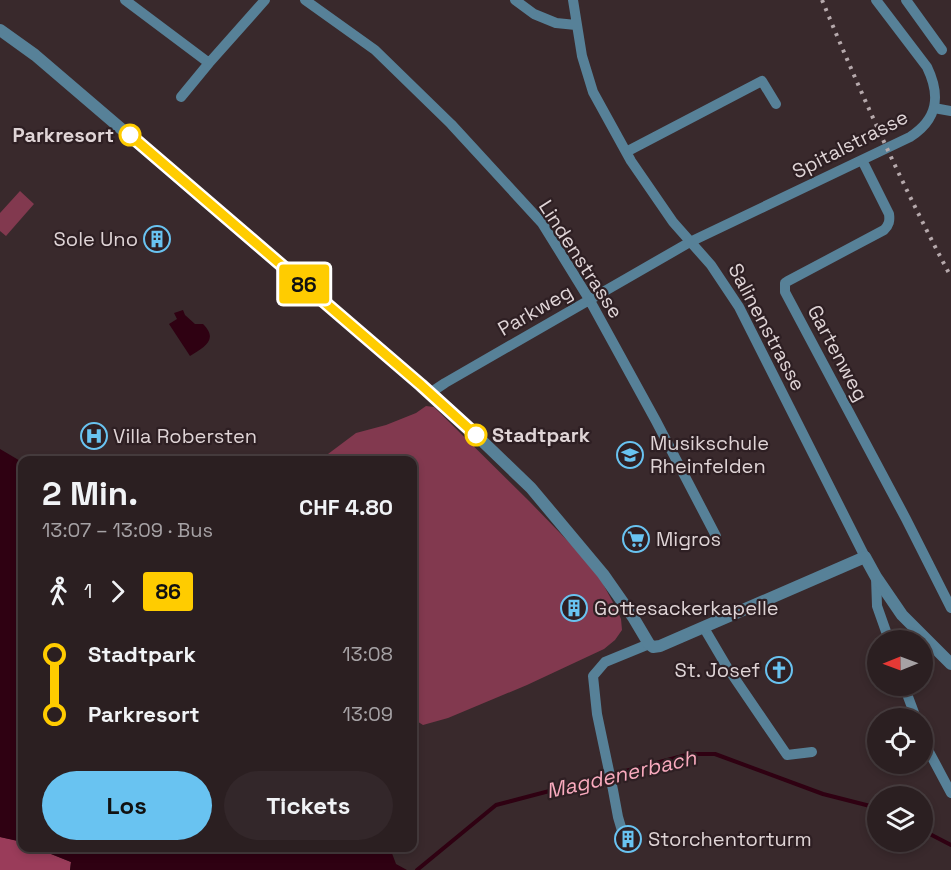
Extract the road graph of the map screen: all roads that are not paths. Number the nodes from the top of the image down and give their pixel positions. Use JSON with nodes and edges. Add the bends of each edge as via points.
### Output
{"nodes":[{"id":1,"x":125,"y":0,"type":"edge"},
{"id":2,"x":265,"y":0,"type":"edge"},
{"id":3,"x":305,"y":0,"type":"edge"},
{"id":4,"x":515,"y":0,"type":"edge"},
{"id":5,"x":573,"y":0,"type":"edge"},
{"id":6,"x":876,"y":0,"type":"edge"},
{"id":7,"x":906,"y":0,"type":"edge"},
{"id":8,"x":576,"y":25,"type":"junction"},
{"id":9,"x":0,"y":30,"type":"edge"},
{"id":10,"x":942,"y":50,"type":"dead end"},
{"id":11,"x":209,"y":63,"type":"junction"},
{"id":12,"x":181,"y":97,"type":"dead end"},
{"id":13,"x":776,"y":104,"type":"dead end"},
{"id":14,"x":934,"y":108,"type":"junction"},
{"id":15,"x":951,"y":111,"type":"edge"},
{"id":16,"x":626,"y":152,"type":"junction"},
{"id":17,"x":862,"y":160,"type":"junction"},
{"id":18,"x":690,"y":242,"type":"junction"},
{"id":19,"x":589,"y":299,"type":"junction"},
{"id":20,"x":430,"y":393,"type":"junction"},
{"id":21,"x":716,"y":536,"type":"dead end"},
{"id":22,"x":865,"y":558,"type":"junction"},
{"id":23,"x":876,"y":577,"type":"junction"},
{"id":24,"x":951,"y":608,"type":"edge"},
{"id":25,"x":704,"y":628,"type":"junction"},
{"id":26,"x":885,"y":630,"type":"edge"},
{"id":27,"x":649,"y":644,"type":"junction"},
{"id":28,"x":951,"y":664,"type":"edge"},
{"id":29,"x":812,"y":752,"type":"dead end"},
{"id":30,"x":933,"y":759,"type":"edge"},
{"id":31,"x":951,"y":793,"type":"edge"},
{"id":32,"x":623,"y":834,"type":"tunnel mouth"}],
"edges":[{"from":1,"to":11,"type":"street"},
{"from":2,"to":11,"type":"street"},
{"from":3,"to":19,"type":"street","name":"Lindenstrasse","via":[[375,50],[451,124],[542,223]]},
{"from":4,"to":8,"type":"street","via":[[534,14],[556,23]]},
{"from":5,"to":8,"type":"street","name":"Salinenstrasse"},
{"from":6,"to":14,"type":"street","name":"Spitalstrasse","via":[[927,67],[936,87]]},
{"from":7,"to":10,"type":"street"},
{"from":8,"to":16,"type":"street","name":"Salinenstrasse","via":[[591,87]]},
{"from":9,"to":20,"type":"street","via":[[35,55]]},
{"from":11,"to":12,"type":"street"},
{"from":13,"to":16,"type":"street","via":[[762,81]]},
{"from":14,"to":15,"type":"street"},
{"from":14,"to":17,"type":"street","name":"Spitalstrasse","via":[[923,128]]},
{"from":16,"to":18,"type":"street","name":"Salinenstrasse"},
{"from":17,"to":18,"type":"street","name":"Spitalstrasse"},
{"from":17,"to":24,"type":"street","name":"Gartenweg","via":[[889,214],[889,225],[788,281],[785,292]]},
{"from":18,"to":19,"type":"street","name":"Parkweg"},
{"from":18,"to":22,"type":"street","name":"Salinenstrasse","via":[[739,307]]},
{"from":19,"to":20,"type":"street","name":"Parkweg"},
{"from":19,"to":21,"type":"street","name":"Lindenstrasse"},
{"from":20,"to":27,"type":"street","via":[[531,488],[603,574]]},
{"from":22,"to":23,"type":"street","name":"Salinenstrasse"},
{"from":22,"to":25,"type":"street"},
{"from":23,"to":26,"type":"street","via":[[877,606]]},
{"from":23,"to":28,"type":"street","name":"Salinenstrasse","via":[[902,615]]},
{"from":25,"to":27,"type":"street","via":[[660,646]]},
{"from":25,"to":29,"type":"street","via":[[787,755]]},
{"from":27,"to":32,"type":"street","via":[[605,662],[594,676],[597,714]]},
{"from":30,"to":31,"type":"street"}]}
